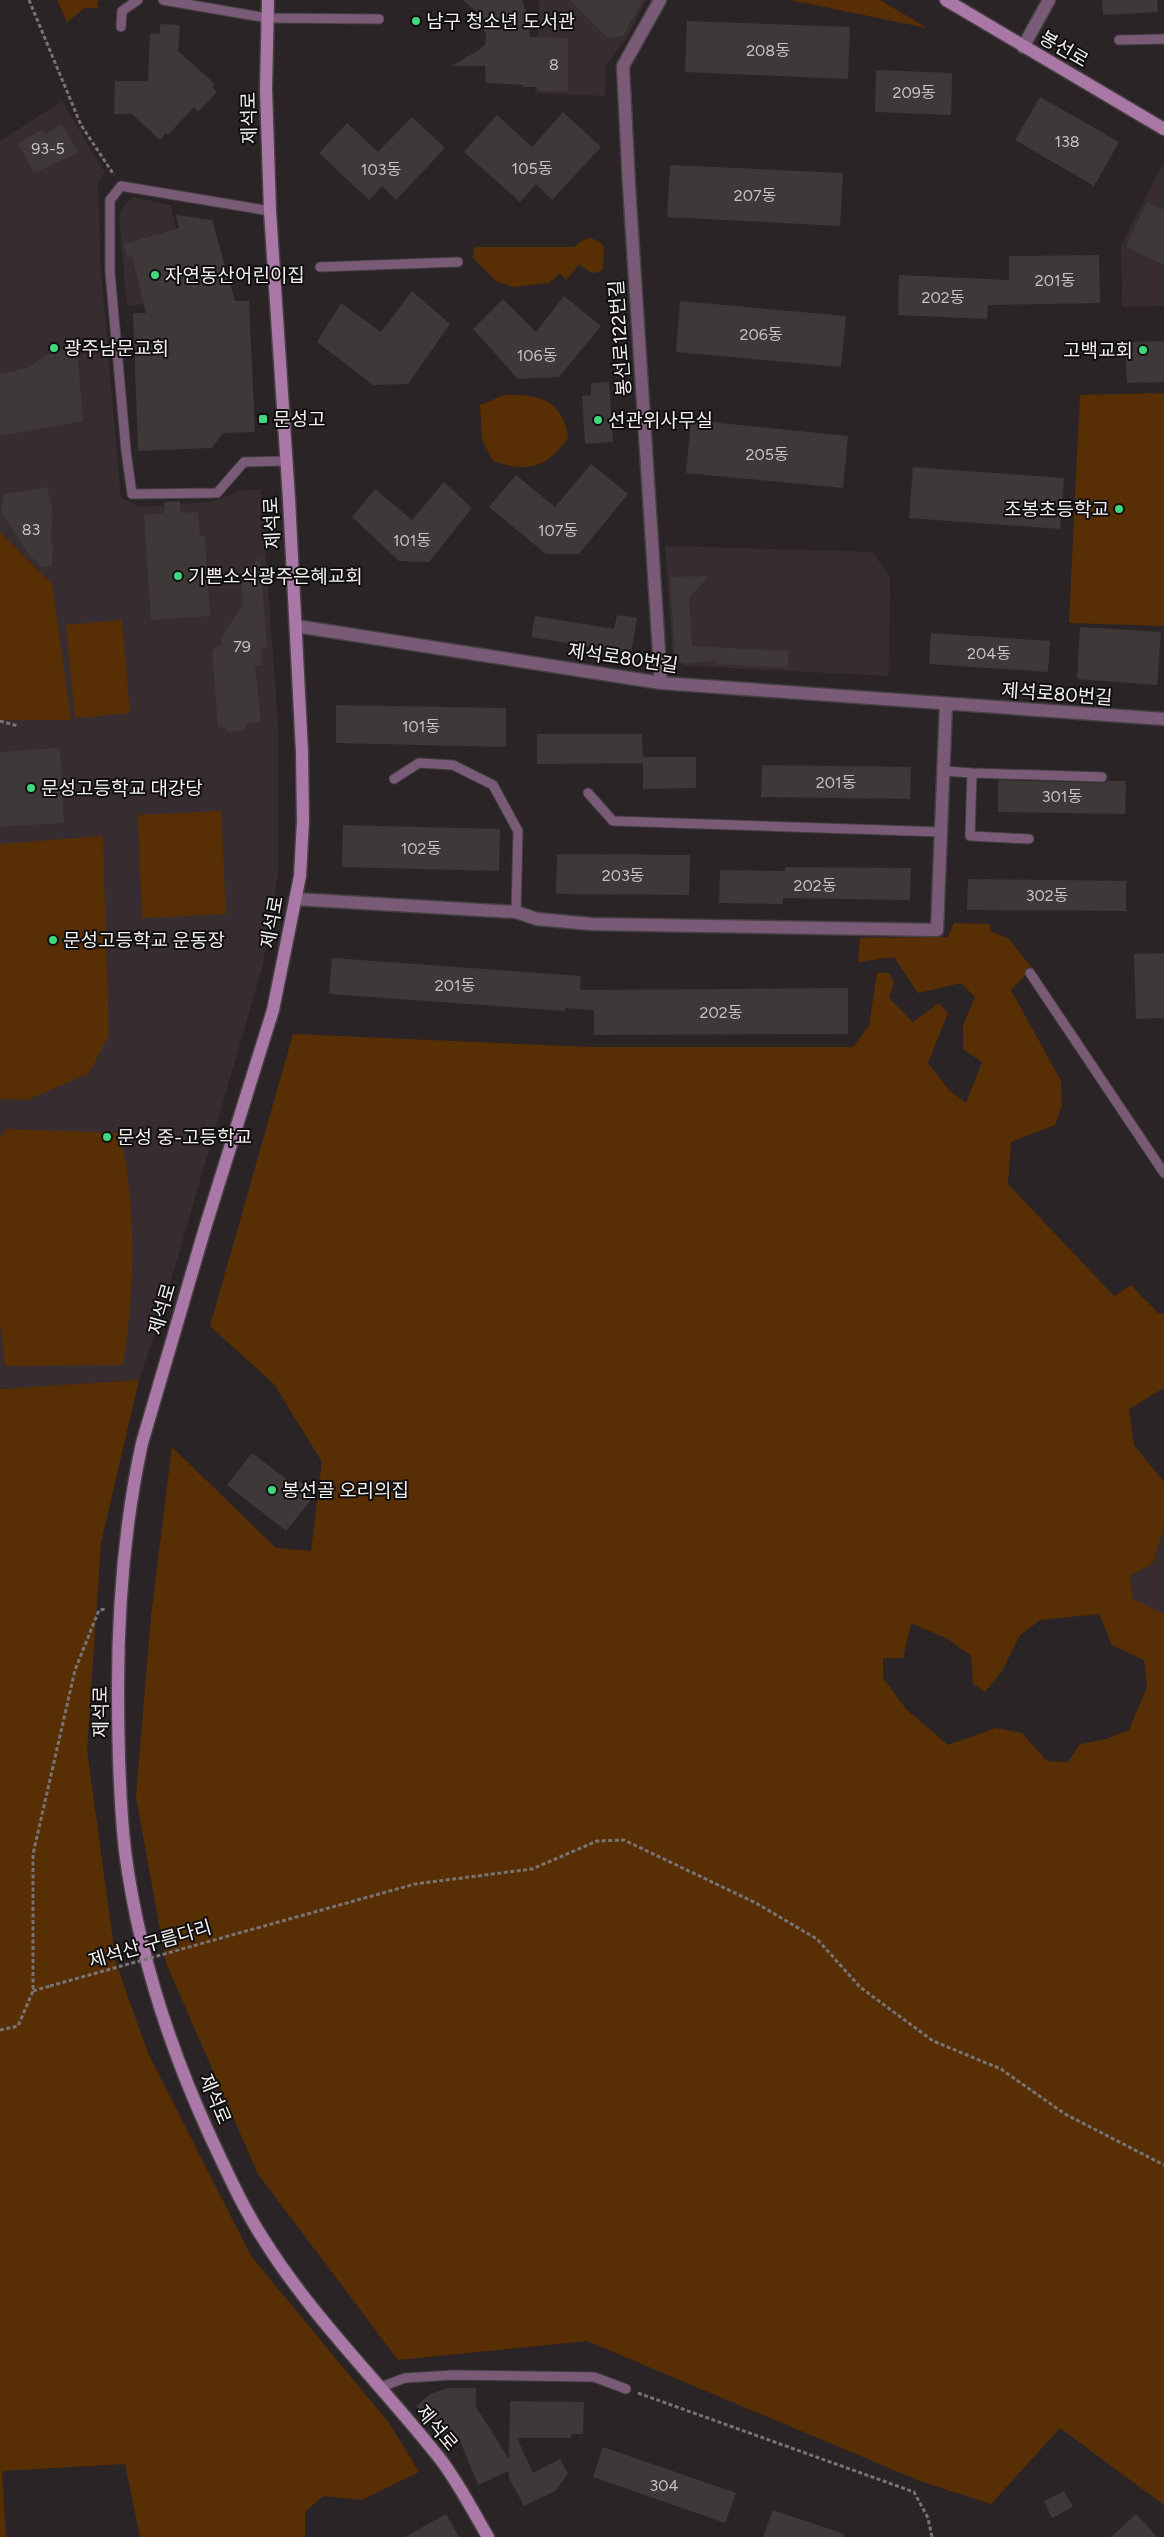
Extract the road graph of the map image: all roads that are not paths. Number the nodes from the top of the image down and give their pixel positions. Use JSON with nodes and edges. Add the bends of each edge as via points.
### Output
{"nodes":[{"id":1,"x":138,"y":0,"type":"edge"},
{"id":2,"x":163,"y":0,"type":"edge"},
{"id":3,"x":268,"y":0,"type":"edge"},
{"id":4,"x":660,"y":0,"type":"edge"},
{"id":5,"x":946,"y":0,"type":"edge"},
{"id":6,"x":1049,"y":0,"type":"edge"},
{"id":7,"x":267,"y":18,"type":"junction"},
{"id":8,"x":379,"y":19,"type":"dead end"},
{"id":9,"x":121,"y":27,"type":"dead end"},
{"id":10,"x":1164,"y":39,"type":"edge"},
{"id":11,"x":1119,"y":40,"type":"dead end"},
{"id":12,"x":1023,"y":47,"type":"junction"},
{"id":13,"x":1164,"y":129,"type":"edge"},
{"id":14,"x":270,"y":211,"type":"junction"},
{"id":15,"x":458,"y":262,"type":"dead end"},
{"id":16,"x":320,"y":267,"type":"dead end"},
{"id":17,"x":287,"y":461,"type":"junction"},
{"id":18,"x":296,"y":626,"type":"junction"},
{"id":19,"x":661,"y":683,"type":"junction"},
{"id":20,"x":946,"y":704,"type":"junction"},
{"id":21,"x":1164,"y":719,"type":"edge"},
{"id":22,"x":945,"y":771,"type":"junction"},
{"id":23,"x":972,"y":774,"type":"junction"},
{"id":24,"x":1102,"y":777,"type":"dead end"},
{"id":25,"x":394,"y":779,"type":"dead end"},
{"id":26,"x":588,"y":793,"type":"dead end"},
{"id":27,"x":942,"y":832,"type":"junction"},
{"id":28,"x":1029,"y":838,"type":"dead end"},
{"id":29,"x":295,"y":899,"type":"junction"},
{"id":30,"x":516,"y":912,"type":"junction"},
{"id":31,"x":1030,"y":973,"type":"dead end"},
{"id":32,"x":1164,"y":1174,"type":"edge"},
{"id":33,"x":378,"y":2388,"type":"junction"},
{"id":34,"x":626,"y":2389,"type":"road end"},
{"id":35,"x":488,"y":2537,"type":"edge"}],
"edges":[{"from":1,"to":9,"type":"lane","via":[[122,11]]},
{"from":2,"to":7,"type":"lane"},
{"from":3,"to":7,"type":"street","name":"제석로"},
{"from":4,"to":19,"type":"street","name":"봉선로122번길","via":[[624,66]]},
{"from":5,"to":12,"type":"street","name":"봉선로"},
{"from":6,"to":12,"type":"street"},
{"from":7,"to":8,"type":"lane"},
{"from":7,"to":14,"type":"street","name":"제석로"},
{"from":10,"to":11,"type":"lane"},
{"from":12,"to":13,"type":"street","name":"봉선로"},
{"from":14,"to":17,"type":"street","name":"제석로"},
{"from":14,"to":17,"type":"lane","via":[[121,186],[110,200],[110,272],[132,494],[217,492],[244,462]]},
{"from":15,"to":16,"type":"lane"},
{"from":17,"to":18,"type":"street","name":"제석로"},
{"from":18,"to":19,"type":"street","name":"제석로80번길"},
{"from":18,"to":29,"type":"street","name":"제석로","via":[[303,822],[300,876]]},
{"from":19,"to":20,"type":"street","name":"제석로80번길"},
{"from":20,"to":21,"type":"street","name":"제석로80번길"},
{"from":20,"to":22,"type":"street"},
{"from":22,"to":23,"type":"lane"},
{"from":22,"to":27,"type":"street"},
{"from":23,"to":24,"type":"lane"},
{"from":23,"to":28,"type":"lane","via":[[970,836]]},
{"from":25,"to":30,"type":"lane","via":[[419,763],[453,765],[493,785],[518,831]]},
{"from":26,"to":27,"type":"lane","via":[[613,821]]},
{"from":27,"to":30,"type":"street","via":[[937,930],[591,924],[537,918]]},
{"from":29,"to":30,"type":"street"},
{"from":29,"to":33,"type":"street","name":"제석로","via":[[273,1010],[142,1443],[126,1528],[120,1607],[118,1747],[126,1851],[144,1952],[176,2054],[223,2164],[263,2239]]},
{"from":31,"to":32,"type":"lane"},
{"from":33,"to":34,"type":"lane","via":[[405,2378],[453,2375],[594,2378]]},
{"from":33,"to":35,"type":"street","name":"제석로","via":[[442,2462]]}]}
